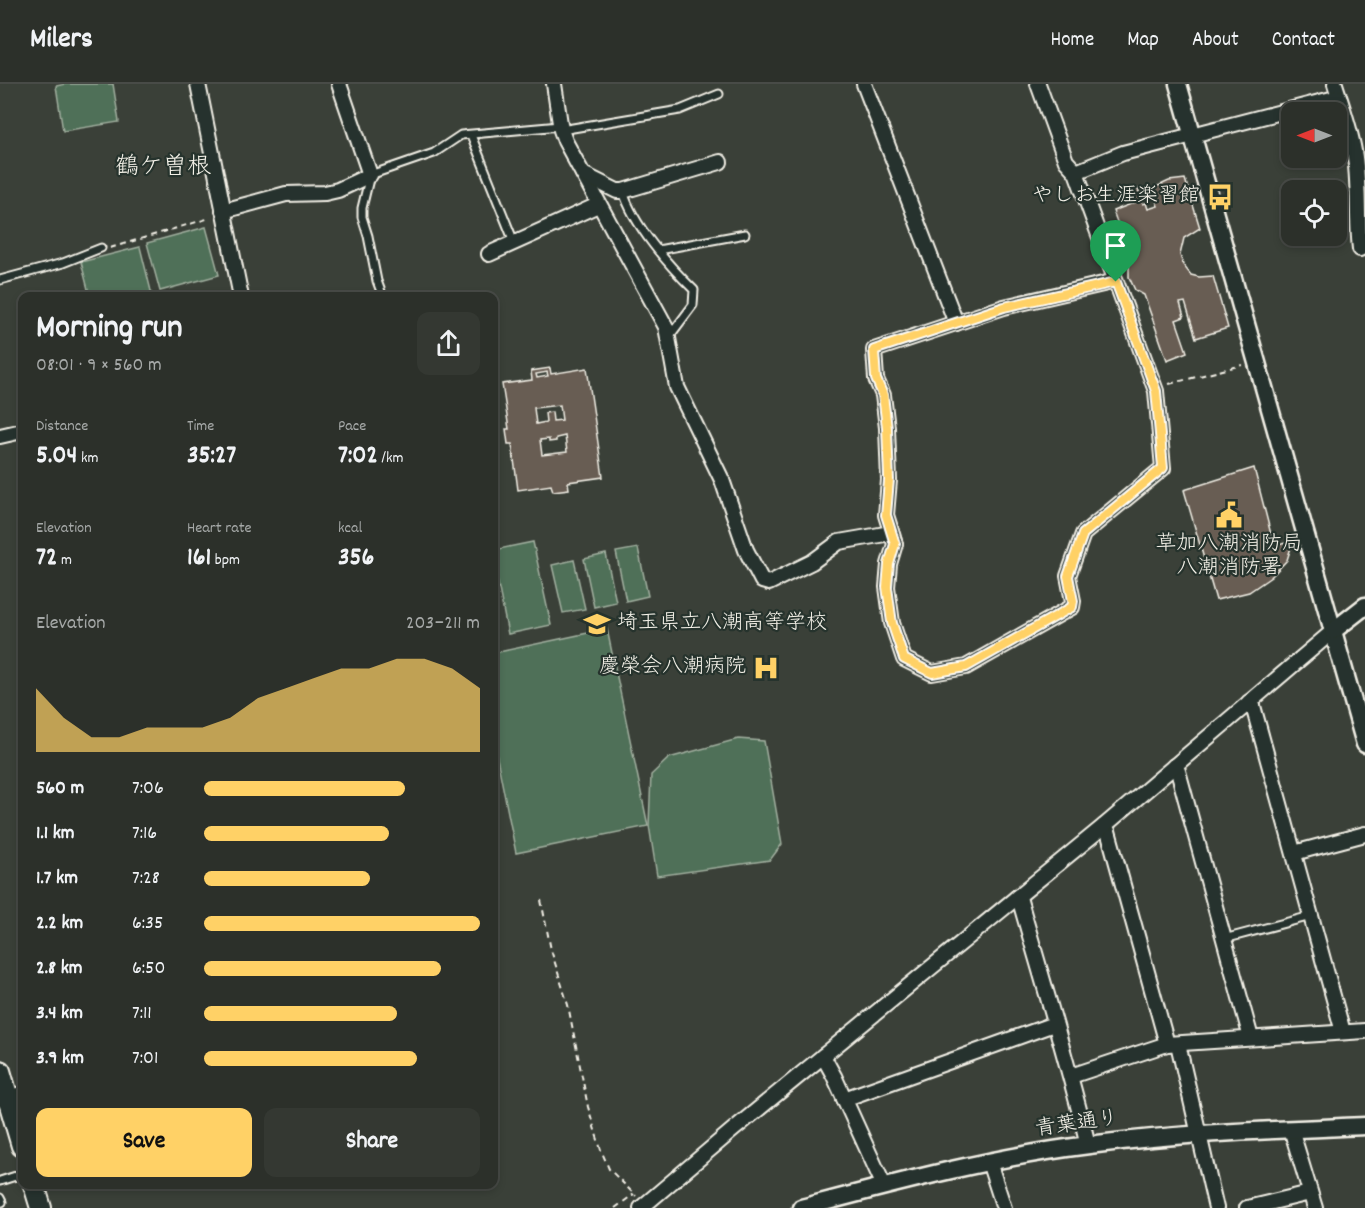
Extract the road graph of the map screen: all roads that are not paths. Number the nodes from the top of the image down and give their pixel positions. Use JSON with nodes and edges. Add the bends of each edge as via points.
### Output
{"nodes":[{"id":1,"x":198,"y":84,"type":"edge"},
{"id":2,"x":339,"y":84,"type":"edge"},
{"id":3,"x":554,"y":84,"type":"edge"},
{"id":4,"x":864,"y":84,"type":"edge"},
{"id":5,"x":1038,"y":84,"type":"edge"},
{"id":6,"x":1178,"y":84,"type":"edge"},
{"id":7,"x":1337,"y":91,"type":"edge"},
{"id":8,"x":719,"y":94,"type":"dead end"},
{"id":9,"x":560,"y":128,"type":"junction"},
{"id":10,"x":471,"y":135,"type":"junction"},
{"id":11,"x":1193,"y":136,"type":"junction"},
{"id":12,"x":720,"y":162,"type":"dead end"},
{"id":13,"x":1076,"y":172,"type":"junction"},
{"id":14,"x":583,"y":174,"type":"junction"},
{"id":15,"x":370,"y":175,"type":"junction"},
{"id":16,"x":623,"y":191,"type":"junction"},
{"id":17,"x":598,"y":205,"type":"junction"},
{"id":18,"x":224,"y":213,"type":"junction"},
{"id":19,"x":745,"y":234,"type":"dead end"},
{"id":20,"x":514,"y":242,"type":"junction"},
{"id":21,"x":101,"y":248,"type":"road end"},
{"id":22,"x":1360,"y":249,"type":"dead end"},
{"id":23,"x":658,"y":250,"type":"junction"},
{"id":24,"x":489,"y":254,"type":"dead end"},
{"id":25,"x":0,"y":280,"type":"edge"},
{"id":26,"x":1116,"y":282,"type":"junction"},
{"id":27,"x":240,"y":292,"type":"edge"},
{"id":28,"x":380,"y":292,"type":"edge"},
{"id":29,"x":956,"y":323,"type":"junction"},
{"id":30,"x":668,"y":338,"type":"junction"},
{"id":31,"x":18,"y":432,"type":"edge"},
{"id":32,"x":0,"y":436,"type":"edge"},
{"id":33,"x":891,"y":532,"type":"junction"},
{"id":34,"x":1365,"y":606,"type":"edge"},
{"id":35,"x":1334,"y":631,"type":"junction"},
{"id":36,"x":1249,"y":702,"type":"junction"},
{"id":37,"x":1360,"y":710,"type":"edge"},
{"id":38,"x":1365,"y":744,"type":"edge"},
{"id":39,"x":1174,"y":766,"type":"junction"},
{"id":40,"x":1104,"y":826,"type":"junction"},
{"id":41,"x":1365,"y":834,"type":"edge"},
{"id":42,"x":1294,"y":853,"type":"junction"},
{"id":43,"x":1017,"y":897,"type":"junction"},
{"id":44,"x":1311,"y":916,"type":"junction"},
{"id":45,"x":1224,"y":939,"type":"junction"},
{"id":46,"x":1054,"y":1024,"type":"junction"},
{"id":47,"x":1365,"y":1030,"type":"edge"},
{"id":48,"x":1343,"y":1032,"type":"junction"},
{"id":49,"x":1251,"y":1038,"type":"junction"},
{"id":50,"x":1172,"y":1044,"type":"junction"},
{"id":51,"x":823,"y":1056,"type":"junction"},
{"id":52,"x":0,"y":1071,"type":"edge"},
{"id":53,"x":1071,"y":1076,"type":"junction"},
{"id":54,"x":10,"y":1096,"type":"edge"},
{"id":55,"x":844,"y":1099,"type":"junction"},
{"id":56,"x":1365,"y":1126,"type":"edge"},
{"id":57,"x":18,"y":1129,"type":"edge"},
{"id":58,"x":1291,"y":1129,"type":"junction"},
{"id":59,"x":1199,"y":1132,"type":"junction"},
{"id":60,"x":1088,"y":1145,"type":"junction"},
{"id":61,"x":989,"y":1162,"type":"junction"},
{"id":62,"x":18,"y":1175,"type":"edge"},
{"id":63,"x":0,"y":1181,"type":"edge"},
{"id":64,"x":884,"y":1186,"type":"junction"},
{"id":65,"x":35,"y":1189,"type":"edge"},
{"id":66,"x":1310,"y":1193,"type":"junction"},
{"id":67,"x":643,"y":1206,"type":"edge"},
{"id":68,"x":41,"y":1208,"type":"edge"},
{"id":69,"x":801,"y":1208,"type":"edge"},
{"id":70,"x":1004,"y":1208,"type":"edge"},
{"id":71,"x":1216,"y":1208,"type":"edge"},
{"id":72,"x":1247,"y":1208,"type":"edge"},
{"id":73,"x":1315,"y":1208,"type":"edge"}],
"edges":[{"from":1,"to":18,"type":"street"},
{"from":2,"to":15,"type":"street"},
{"from":3,"to":9,"type":"street"},
{"from":4,"to":29,"type":"street"},
{"from":5,"to":13,"type":"street","via":[[1066,161]]},
{"from":6,"to":11,"type":"street"},
{"from":7,"to":11,"type":"street"},
{"from":7,"to":22,"type":"street","via":[[1354,152]]},
{"from":8,"to":9,"type":"lane","via":[[680,110]]},
{"from":9,"to":10,"type":"lane"},
{"from":9,"to":14,"type":"street"},
{"from":10,"to":15,"type":"lane","via":[[461,135],[434,153]]},
{"from":10,"to":20,"type":"lane"},
{"from":11,"to":13,"type":"street","via":[[1124,153]]},
{"from":11,"to":35,"type":"street"},
{"from":12,"to":16,"type":"street"},
{"from":13,"to":26,"type":"street"},
{"from":14,"to":16,"type":"street"},
{"from":14,"to":17,"type":"street"},
{"from":15,"to":18,"type":"street","via":[[338,190],[286,194]]},
{"from":15,"to":28,"type":"lane","via":[[362,217]]},
{"from":16,"to":23,"type":"lane","via":[[633,215]]},
{"from":17,"to":20,"type":"street"},
{"from":17,"to":30,"type":"street","via":[[666,327]]},
{"from":18,"to":27,"type":"street"},
{"from":19,"to":23,"type":"lane"},
{"from":20,"to":24,"type":"street"},
{"from":21,"to":25,"type":"lane"},
{"from":23,"to":30,"type":"lane","via":[[694,290],[693,305]]},
{"from":26,"to":29,"type":"street","via":[[1004,307]]},
{"from":26,"to":33,"type":"street","via":[[1156,391],[1163,468],[1083,534],[1068,576],[1072,607],[966,667],[932,673],[904,659],[892,623],[887,587],[895,544]]},
{"from":29,"to":33,"type":"street","via":[[874,350],[887,428],[886,515]]},
{"from":30,"to":33,"type":"street","via":[[677,387],[722,480],[746,550],[762,581],[769,583],[812,562],[839,542]]},
{"from":31,"to":32,"type":"street"},
{"from":34,"to":35,"type":"street"},
{"from":35,"to":36,"type":"street"},
{"from":35,"to":37,"type":"street"},
{"from":36,"to":39,"type":"street"},
{"from":36,"to":42,"type":"street"},
{"from":37,"to":38,"type":"street"},
{"from":39,"to":40,"type":"street"},
{"from":39,"to":45,"type":"street"},
{"from":40,"to":43,"type":"street"},
{"from":40,"to":50,"type":"street"},
{"from":41,"to":42,"type":"street"},
{"from":42,"to":44,"type":"street"},
{"from":43,"to":46,"type":"street"},
{"from":43,"to":51,"type":"street"},
{"from":44,"to":45,"type":"lane"},
{"from":44,"to":48,"type":"street"},
{"from":45,"to":49,"type":"street"},
{"from":46,"to":53,"type":"street"},
{"from":46,"to":55,"type":"street"},
{"from":47,"to":48,"type":"street"},
{"from":48,"to":49,"type":"street"},
{"from":49,"to":50,"type":"street"},
{"from":50,"to":53,"type":"street"},
{"from":50,"to":59,"type":"street"},
{"from":51,"to":55,"type":"street"},
{"from":51,"to":67,"type":"street"},
{"from":52,"to":54,"type":"main road"},
{"from":53,"to":60,"type":"street"},
{"from":54,"to":57,"type":"main road"},
{"from":55,"to":64,"type":"street"},
{"from":56,"to":58,"type":"street","name":"青葉通り"},
{"from":58,"to":59,"type":"street","name":"青葉通り"},
{"from":58,"to":66,"type":"street"},
{"from":59,"to":60,"type":"street","name":"青葉通り"},
{"from":59,"to":71,"type":"street"},
{"from":60,"to":61,"type":"street","name":"青葉通り"},
{"from":61,"to":64,"type":"street","name":"青葉通り"},
{"from":61,"to":70,"type":"street"},
{"from":62,"to":63,"type":"lane"},
{"from":64,"to":69,"type":"street","name":"青葉通り"},
{"from":65,"to":68,"type":"main road"},
{"from":66,"to":72,"type":"street"},
{"from":66,"to":73,"type":"street"}]}
